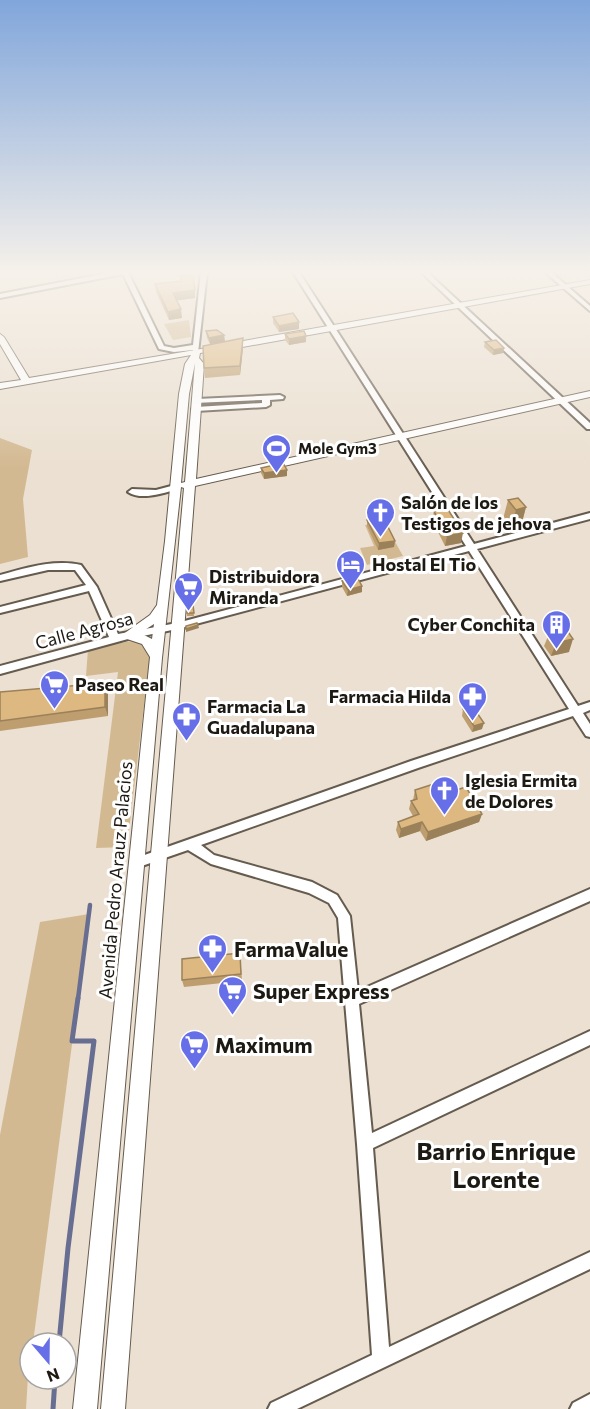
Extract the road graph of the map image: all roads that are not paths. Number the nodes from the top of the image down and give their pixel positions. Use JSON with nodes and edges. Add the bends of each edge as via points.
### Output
{"nodes":[{"id":1,"x":0,"y":337,"type":"edge"},
{"id":2,"x":156,"y":338,"type":"edge"},
{"id":3,"x":197,"y":338,"type":"edge"},
{"id":4,"x":277,"y":338,"type":"edge"},
{"id":5,"x":339,"y":338,"type":"edge"},
{"id":6,"x":493,"y":338,"type":"edge"},
{"id":7,"x":196,"y":352,"type":"junction"},
{"id":8,"x":165,"y":354,"type":"junction"},
{"id":9,"x":27,"y":381,"type":"junction"},
{"id":10,"x":0,"y":386,"type":"edge"},
{"id":11,"x":590,"y":394,"type":"edge"},
{"id":12,"x":280,"y":397,"type":"dead end"},
{"id":13,"x":193,"y":400,"type":"junction"},
{"id":14,"x":561,"y":400,"type":"junction"},
{"id":15,"x":590,"y":427,"type":"edge"},
{"id":16,"x":187,"y":432,"type":"junction"},
{"id":17,"x":402,"y":438,"type":"junction"},
{"id":18,"x":191,"y":484,"type":"junction"},
{"id":19,"x":175,"y":488,"type":"junction"},
{"id":20,"x":132,"y":492,"type":"dead end"},
{"id":21,"x":590,"y":516,"type":"edge"},
{"id":22,"x":178,"y":542,"type":"junction"},
{"id":23,"x":472,"y":547,"type":"junction"},
{"id":24,"x":0,"y":578,"type":"edge"},
{"id":25,"x":92,"y":587,"type":"junction"},
{"id":26,"x":161,"y":608,"type":"junction"},
{"id":27,"x":0,"y":610,"type":"edge"},
{"id":28,"x":177,"y":626,"type":"junction"},
{"id":29,"x":159,"y":628,"type":"junction"},
{"id":30,"x":122,"y":636,"type":"junction"},
{"id":31,"x":156,"y":658,"type":"junction"},
{"id":32,"x":0,"y":670,"type":"edge"},
{"id":33,"x":590,"y":706,"type":"edge"},
{"id":34,"x":576,"y":711,"type":"junction"},
{"id":35,"x":590,"y":733,"type":"edge"},
{"id":36,"x":190,"y":845,"type":"junction"},
{"id":37,"x":159,"y":855,"type":"junction"},
{"id":38,"x":136,"y":864,"type":"junction"},
{"id":39,"x":590,"y":895,"type":"edge"},
{"id":40,"x":352,"y":1000,"type":"junction"},
{"id":41,"x":145,"y":1012,"type":"junction"},
{"id":42,"x":123,"y":1014,"type":"junction"},
{"id":43,"x":588,"y":1044,"type":"edge"},
{"id":44,"x":365,"y":1144,"type":"junction"},
{"id":45,"x":104,"y":1214,"type":"junction"},
{"id":46,"x":129,"y":1216,"type":"junction"},
{"id":47,"x":590,"y":1260,"type":"edge"},
{"id":48,"x":381,"y":1359,"type":"junction"},
{"id":49,"x":590,"y":1403,"type":"edge"},
{"id":50,"x":85,"y":1409,"type":"edge"},
{"id":51,"x":113,"y":1409,"type":"edge"},
{"id":52,"x":277,"y":1409,"type":"edge"},
{"id":53,"x":579,"y":1409,"type":"edge"}],
"edges":[{"from":1,"to":9,"type":"street"},
{"from":2,"to":8,"type":"street"},
{"from":3,"to":7,"type":"street"},
{"from":4,"to":7,"type":"street"},
{"from":5,"to":17,"type":"street"},
{"from":6,"to":14,"type":"street"},
{"from":7,"to":8,"type":"street"},
{"from":7,"to":13,"type":"street","name":"Avenida Pedro Arauz Palacios","via":[[200,364]]},
{"from":8,"to":9,"type":"street"},
{"from":9,"to":10,"type":"street"},
{"from":11,"to":14,"type":"street"},
{"from":12,"to":13,"type":"street","via":[[266,398],[266,405]]},
{"from":13,"to":16,"type":"street","name":"Avenida Pedro Arauz Palacios"},
{"from":14,"to":15,"type":"street"},
{"from":14,"to":17,"type":"street"},
{"from":16,"to":18,"type":"street","name":"Avenida Pedro Arauz Palacios"},
{"from":16,"to":19,"type":"street","name":"Avenida Pedro Arauz Palacios"},
{"from":17,"to":18,"type":"street"},
{"from":17,"to":23,"type":"street"},
{"from":18,"to":19,"type":"street"},
{"from":18,"to":22,"type":"street","name":"Avenida Pedro Arauz Palacios"},
{"from":19,"to":20,"type":"street","via":[[156,493]]},
{"from":19,"to":22,"type":"street","name":"Avenida Pedro Arauz Palacios"},
{"from":21,"to":23,"type":"street","name":"Calle Agrosa"},
{"from":22,"to":26,"type":"street","name":"Avenida Pedro Arauz Palacios"},
{"from":22,"to":28,"type":"street","name":"Avenida Pedro Arauz Palacios"},
{"from":23,"to":28,"type":"street","name":"Calle Agrosa"},
{"from":23,"to":34,"type":"street"},
{"from":24,"to":25,"type":"street","via":[[69,565],[78,567]]},
{"from":25,"to":27,"type":"street"},
{"from":25,"to":30,"type":"street"},
{"from":26,"to":29,"type":"street","name":"Avenida Pedro Arauz Palacios"},
{"from":26,"to":30,"type":"street","via":[[154,618]]},
{"from":28,"to":29,"type":"street","name":"Calle Agrosa"},
{"from":28,"to":37,"type":"street","name":"Avenida Pedro Arauz Palacios"},
{"from":29,"to":30,"type":"street","name":"Calle Agrosa"},
{"from":29,"to":31,"type":"street","name":"Avenida Pedro Arauz Palacios"},
{"from":30,"to":31,"type":"street","via":[[146,639]]},
{"from":30,"to":32,"type":"street","name":"Calle Agrosa"},
{"from":31,"to":38,"type":"street","name":"Avenida Pedro Arauz Palacios"},
{"from":33,"to":34,"type":"street"},
{"from":34,"to":35,"type":"street"},
{"from":34,"to":36,"type":"street"},
{"from":36,"to":37,"type":"street"},
{"from":36,"to":40,"type":"street","via":[[211,859],[312,888],[333,899],[344,916]]},
{"from":37,"to":38,"type":"street"},
{"from":37,"to":41,"type":"street","name":"Avenida Pedro Arauz Palacios"},
{"from":38,"to":42,"type":"street","name":"Avenida Pedro Arauz Palacios"},
{"from":39,"to":40,"type":"street"},
{"from":40,"to":44,"type":"street"},
{"from":41,"to":42,"type":"street"},
{"from":41,"to":46,"type":"street","name":"Avenida Pedro Arauz Palacios"},
{"from":42,"to":45,"type":"street","name":"Avenida Pedro Arauz Palacios"},
{"from":43,"to":44,"type":"street"},
{"from":44,"to":48,"type":"street"},
{"from":45,"to":46,"type":"street"},
{"from":45,"to":50,"type":"street","name":"Avenida Pedro Arauz Palacios"},
{"from":46,"to":51,"type":"street","name":"Avenida Pedro Arauz Palacios"},
{"from":47,"to":48,"type":"street"},
{"from":48,"to":52,"type":"street"},
{"from":49,"to":53,"type":"street"}]}
